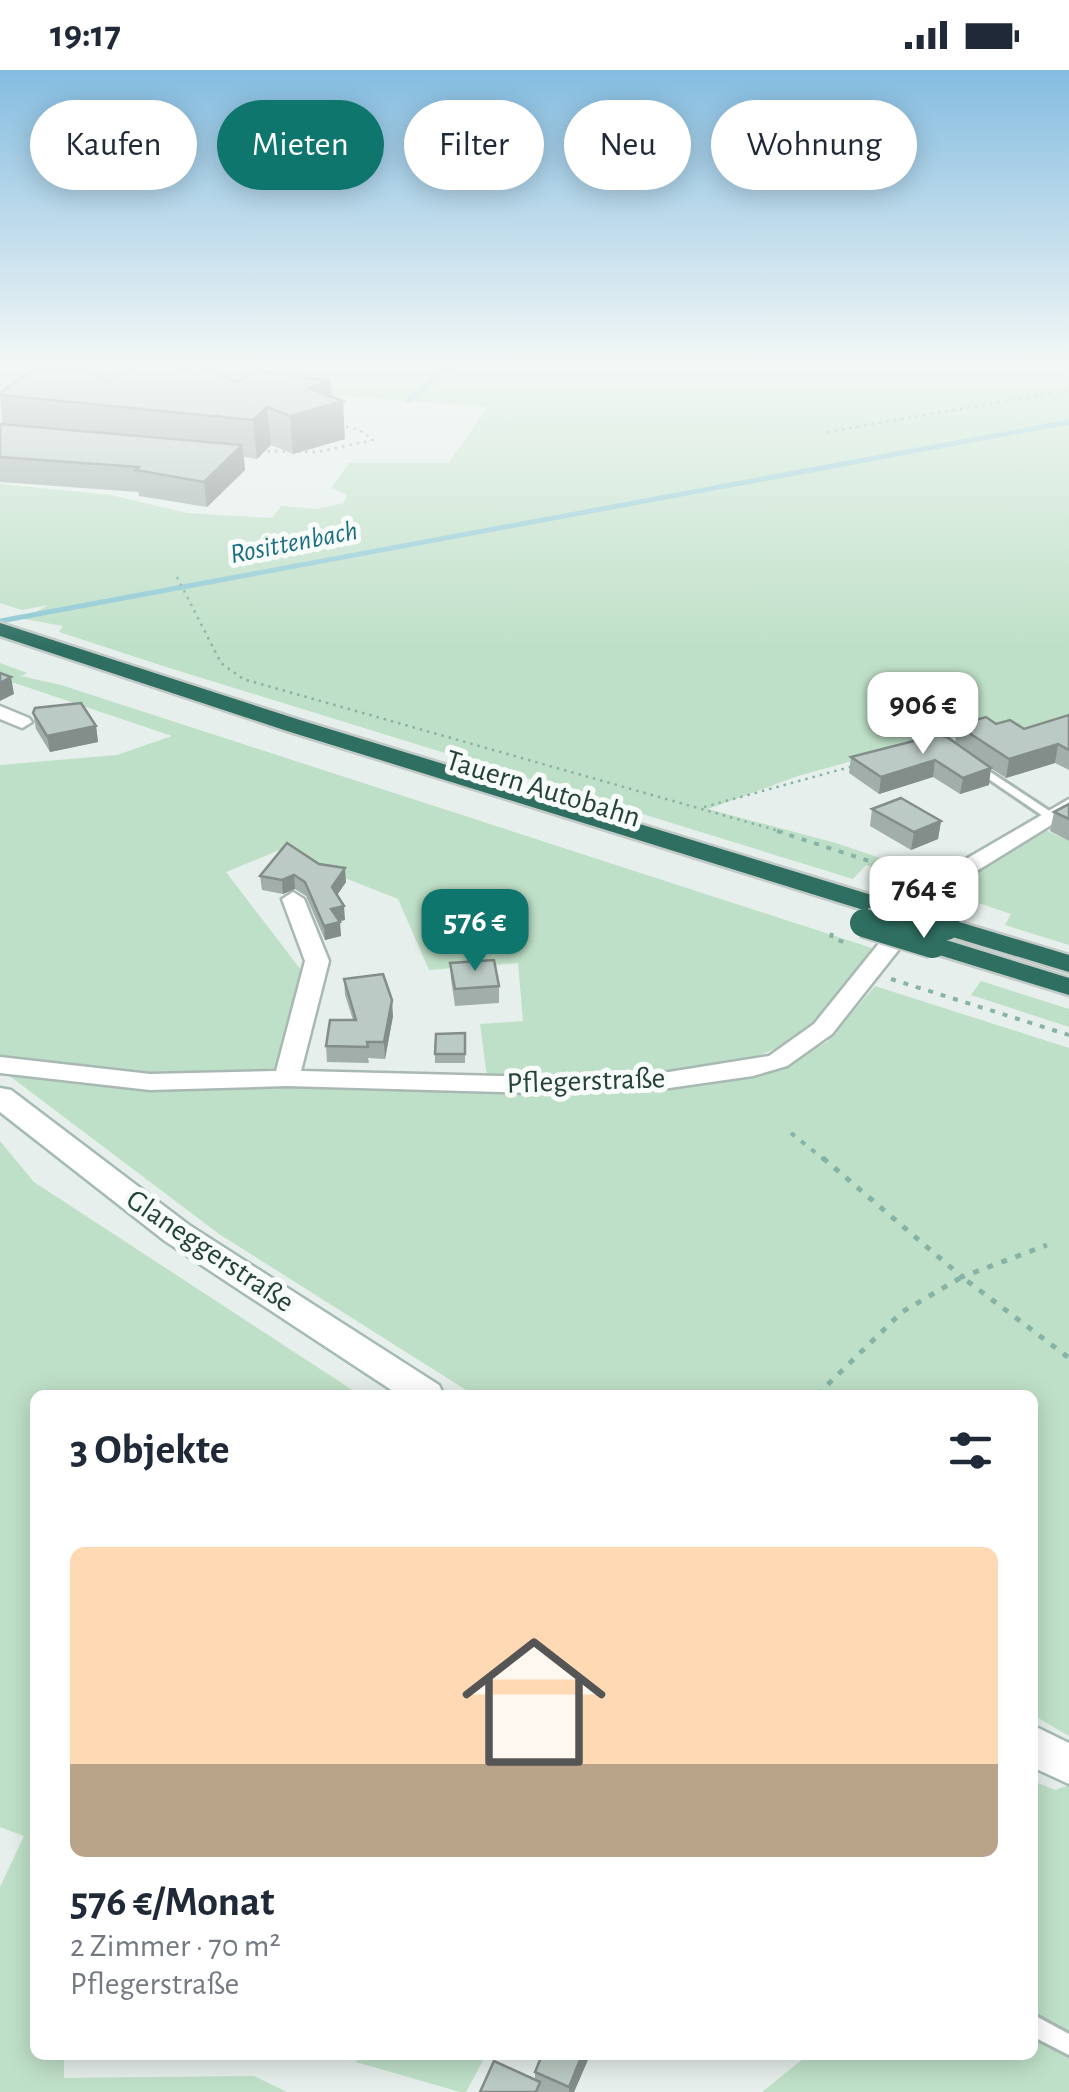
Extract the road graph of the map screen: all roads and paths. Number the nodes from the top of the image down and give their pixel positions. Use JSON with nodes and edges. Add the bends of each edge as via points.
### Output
{"nodes":[{"id":1,"x":180,"y":581,"type":"dead end"},
{"id":2,"x":0,"y":629,"type":"edge"},
{"id":3,"x":0,"y":648,"type":"edge"},
{"id":4,"x":0,"y":712,"type":"edge"},
{"id":5,"x":22,"y":722,"type":"dead end"},
{"id":6,"x":964,"y":758,"type":"edge"},
{"id":7,"x":850,"y":767,"type":"edge"},
{"id":8,"x":700,"y":808,"type":"junction"},
{"id":9,"x":1060,"y":810,"type":"edge"},
{"id":10,"x":893,"y":868,"type":"dead end"},
{"id":11,"x":293,"y":900,"type":"dead end"},
{"id":12,"x":871,"y":914,"type":"junction"},
{"id":13,"x":939,"y":935,"type":"junction"},
{"id":14,"x":1069,"y":964,"type":"edge"},
{"id":15,"x":868,"y":971,"type":"junction"},
{"id":16,"x":1069,"y":987,"type":"edge"},
{"id":17,"x":1069,"y":1036,"type":"edge"},
{"id":18,"x":0,"y":1064,"type":"edge"},
{"id":19,"x":286,"y":1078,"type":"junction"},
{"id":20,"x":0,"y":1097,"type":"edge"},
{"id":21,"x":792,"y":1133,"type":"dead end"},
{"id":22,"x":1047,"y":1244,"type":"dead end"},
{"id":23,"x":962,"y":1277,"type":"junction"},
{"id":24,"x":1069,"y":1358,"type":"edge"},
{"id":25,"x":418,"y":1390,"type":"edge"},
{"id":26,"x":822,"y":1390,"type":"edge"},
{"id":27,"x":1038,"y":1747,"type":"edge"},
{"id":28,"x":1069,"y":1765,"type":"edge"},
{"id":29,"x":1038,"y":2027,"type":"edge"},
{"id":30,"x":1069,"y":2044,"type":"edge"}],
"edges":[{"from":1,"to":8,"type":"path","via":[[220,663],[243,679]]},
{"from":2,"to":12,"type":"highway","name":"Tauern Autobahn"},
{"from":3,"to":12,"type":"highway","name":"Tauern Autobahn","via":[[272,739]]},
{"from":4,"to":5,"type":"street"},
{"from":6,"to":9,"type":"lane"},
{"from":7,"to":8,"type":"path"},
{"from":8,"to":10,"type":"path"},
{"from":9,"to":15,"type":"street","name":"Pflegerstraße","via":[[938,885]]},
{"from":11,"to":19,"type":"street","via":[[317,962]]},
{"from":12,"to":13,"type":"highway","name":"Tauern Autobahn","bridge":true},
{"from":13,"to":14,"type":"highway","name":"Tauern Autobahn"},
{"from":13,"to":16,"type":"highway","name":"Tauern Autobahn"},
{"from":15,"to":17,"type":"path"},
{"from":15,"to":19,"type":"street","name":"Pflegerstraße","via":[[824,1029],[778,1060],[740,1070],[534,1085]]},
{"from":18,"to":19,"type":"street","name":"Pflegerstraße","via":[[150,1082]]},
{"from":20,"to":25,"type":"street","name":"Glaneggerstraße","via":[[177,1234]]},
{"from":21,"to":23,"type":"path"},
{"from":22,"to":23,"type":"path"},
{"from":23,"to":24,"type":"path"},
{"from":23,"to":26,"type":"path","via":[[914,1301]]},
{"from":27,"to":28,"type":"street"},
{"from":29,"to":30,"type":"lane"}]}
